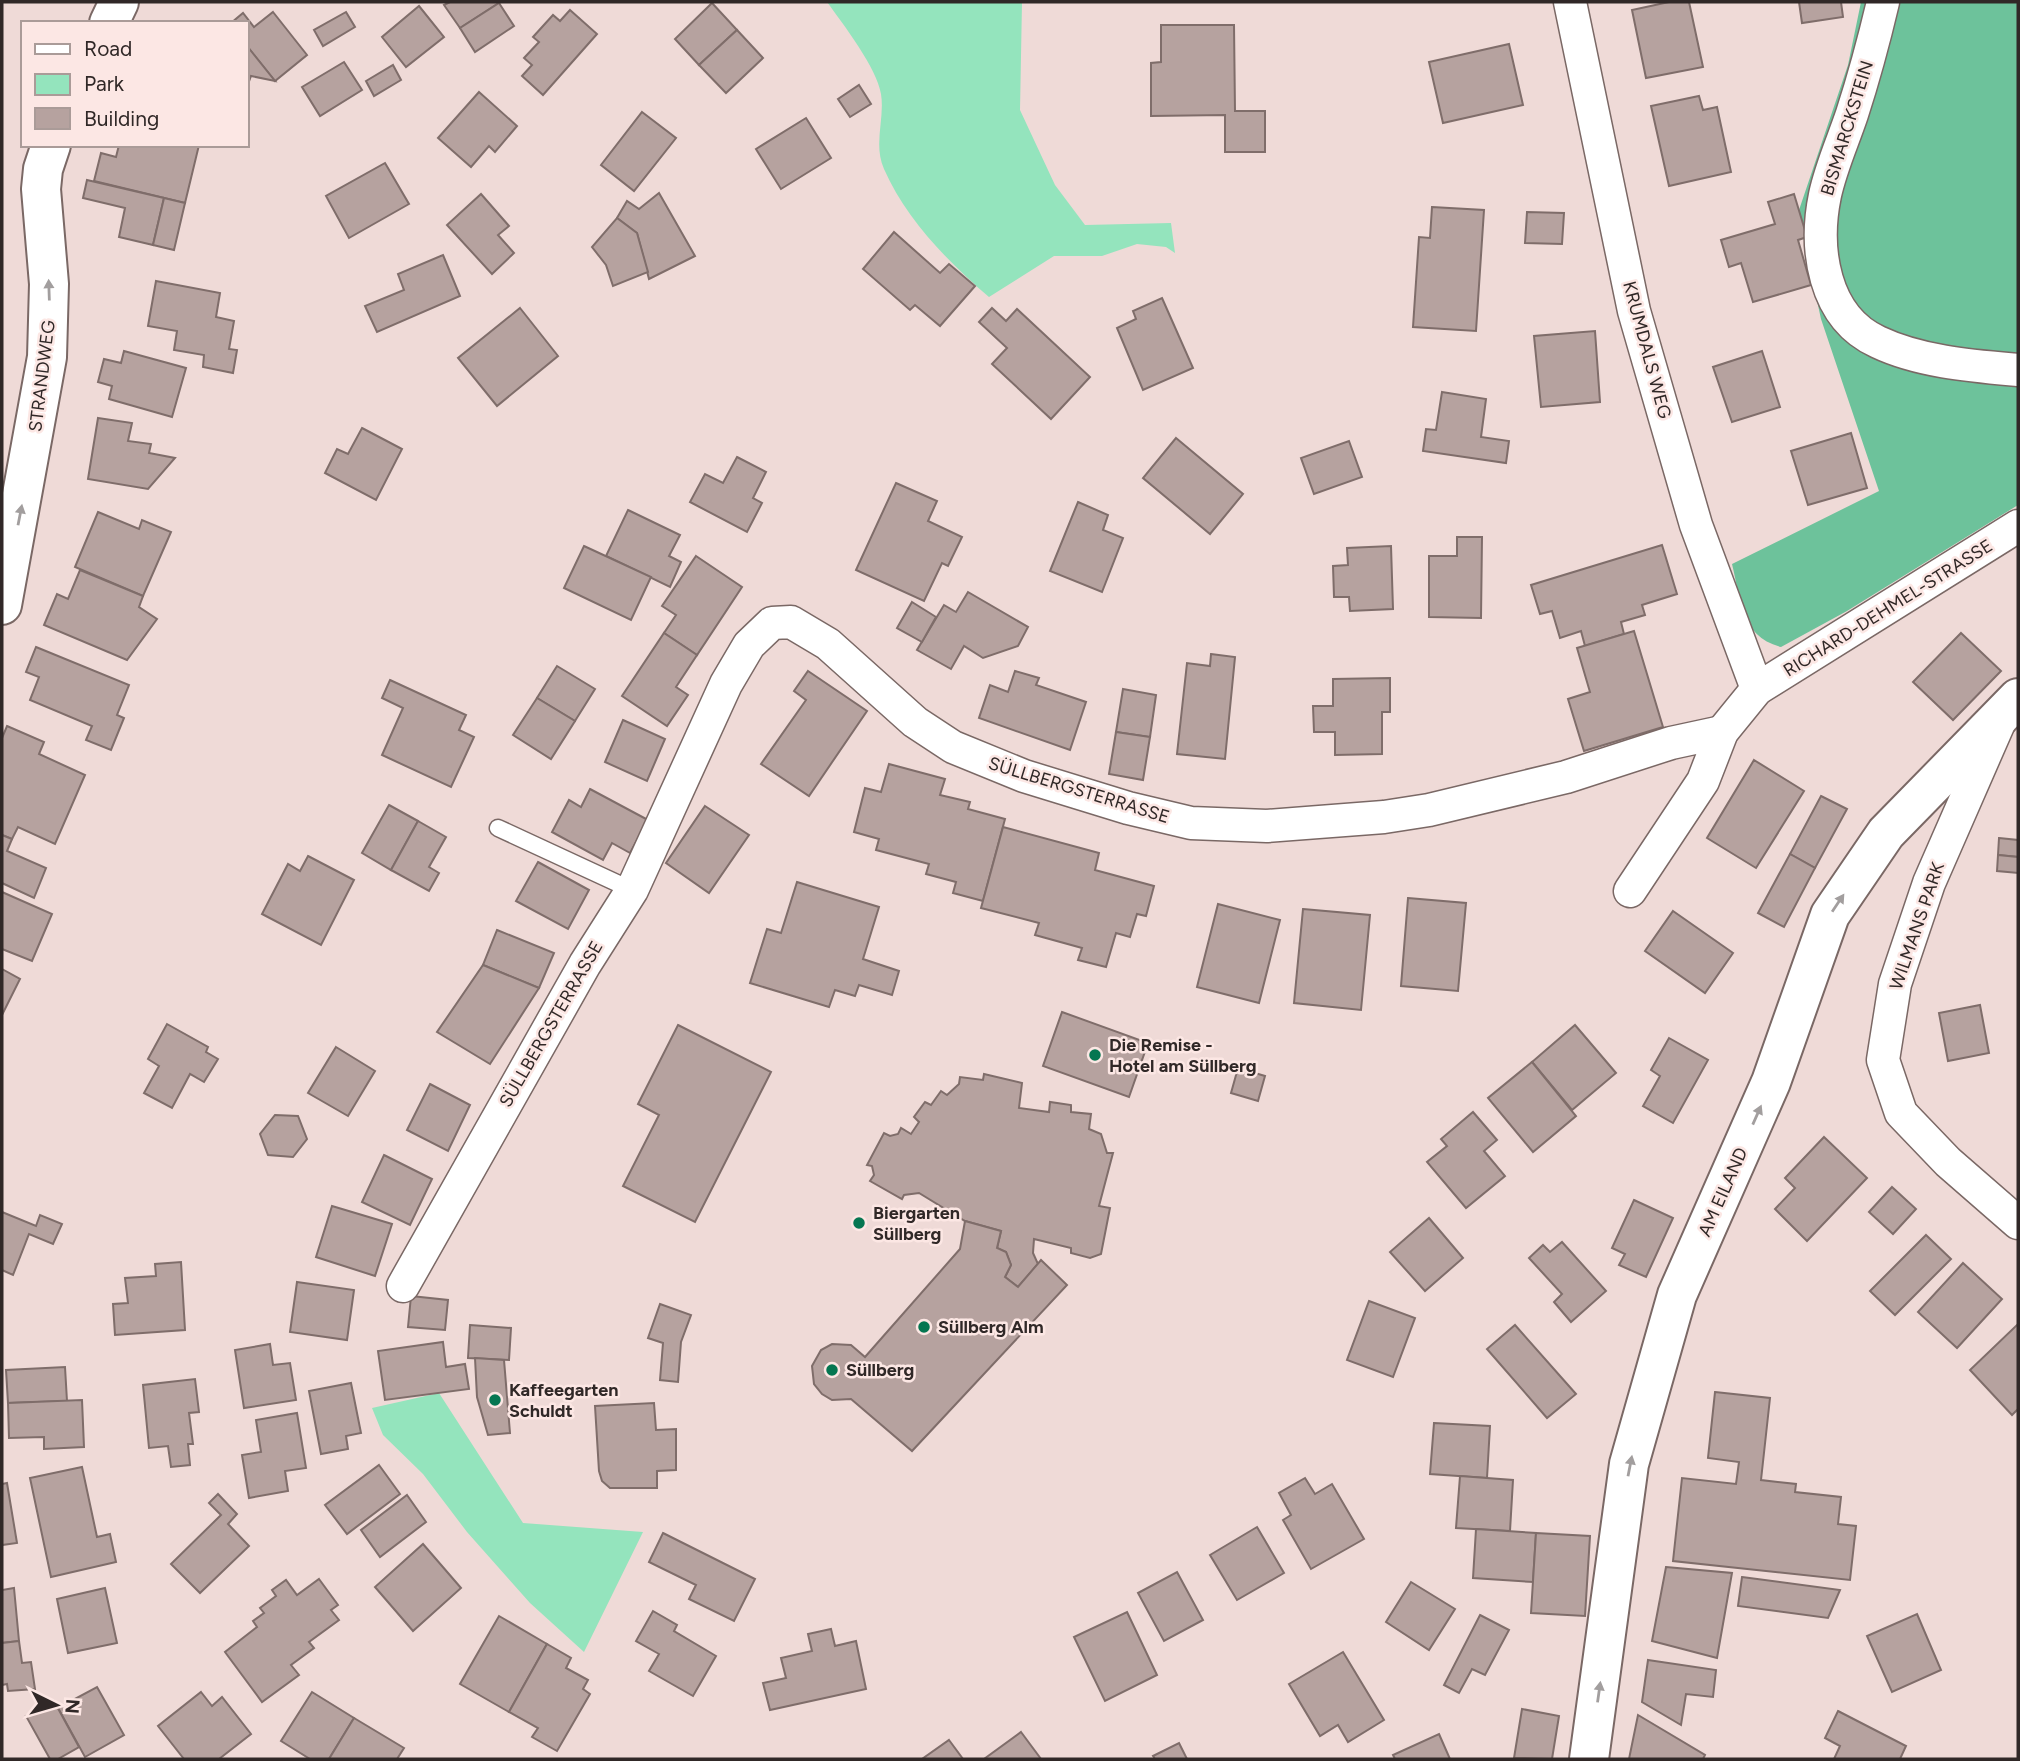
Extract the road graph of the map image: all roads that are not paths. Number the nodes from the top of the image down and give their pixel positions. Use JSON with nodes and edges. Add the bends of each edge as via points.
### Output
{"nodes":[{"id":1,"x":120,"y":2,"type":"edge"},
{"id":2,"x":1570,"y":2,"type":"edge"},
{"id":3,"x":1883,"y":2,"type":"edge"},
{"id":4,"x":111,"y":21,"type":"edge"},
{"id":5,"x":50,"y":147,"type":"edge"},
{"id":6,"x":2018,"y":370,"type":"edge"},
{"id":7,"x":2018,"y":526,"type":"edge"},
{"id":8,"x":2,"y":606,"type":"edge"},
{"id":9,"x":1757,"y":689,"type":"junction"},
{"id":10,"x":2011,"y":705,"type":"edge"},
{"id":11,"x":1722,"y":732,"type":"junction"},
{"id":12,"x":498,"y":828,"type":"dead end"},
{"id":13,"x":632,"y":890,"type":"junction"},
{"id":14,"x":1630,"y":891,"type":"dead end"},
{"id":15,"x":2018,"y":1223,"type":"edge"},
{"id":16,"x":403,"y":1286,"type":"dead end"},
{"id":17,"x":1590,"y":1759,"type":"edge"}],
"edges":[{"from":1,"to":4,"type":"street"},
{"from":2,"to":9,"type":"street","name":"KRUMDALS WEG","via":[[1634,311],[1696,525]]},
{"from":3,"to":6,"type":"street","name":"BISMARCKSTEIN","via":[[1826,191],[1820,231],[1826,283],[1851,323],[1880,343],[1967,364]]},
{"from":8,"to":5,"type":"street","name":"STRANDWEG","one_way":true,"via":[[46,370],[49,284],[41,189]]},
{"from":7,"to":9,"type":"street","name":"RICHARD-DEHMEL-STRASSE"},
{"from":9,"to":11,"type":"street"},
{"from":10,"to":15,"type":"street","name":"WILMANS PARK","via":[[1929,883],[1895,984],[1883,1060],[1900,1113],[1948,1163]]},
{"from":17,"to":10,"type":"street","name":"AM EILAND","one_way":true,"via":[[1629,1464],[1677,1295],[1771,1082],[1830,915],[1886,833]]},
{"from":11,"to":13,"type":"street","name":"SÜLLBERGSTERRASSE","via":[[1671,743],[1566,777],[1407,813],[1227,827],[1128,808],[1024,776],[953,747],[915,722],[828,644],[779,620],[755,638],[726,684]]},
{"from":11,"to":14,"type":"street","via":[[1703,782]]},
{"from":12,"to":13,"type":"lane"},
{"from":13,"to":16,"type":"street","name":"SÜLLBERGSTERRASSE","via":[[571,987]]}]}
